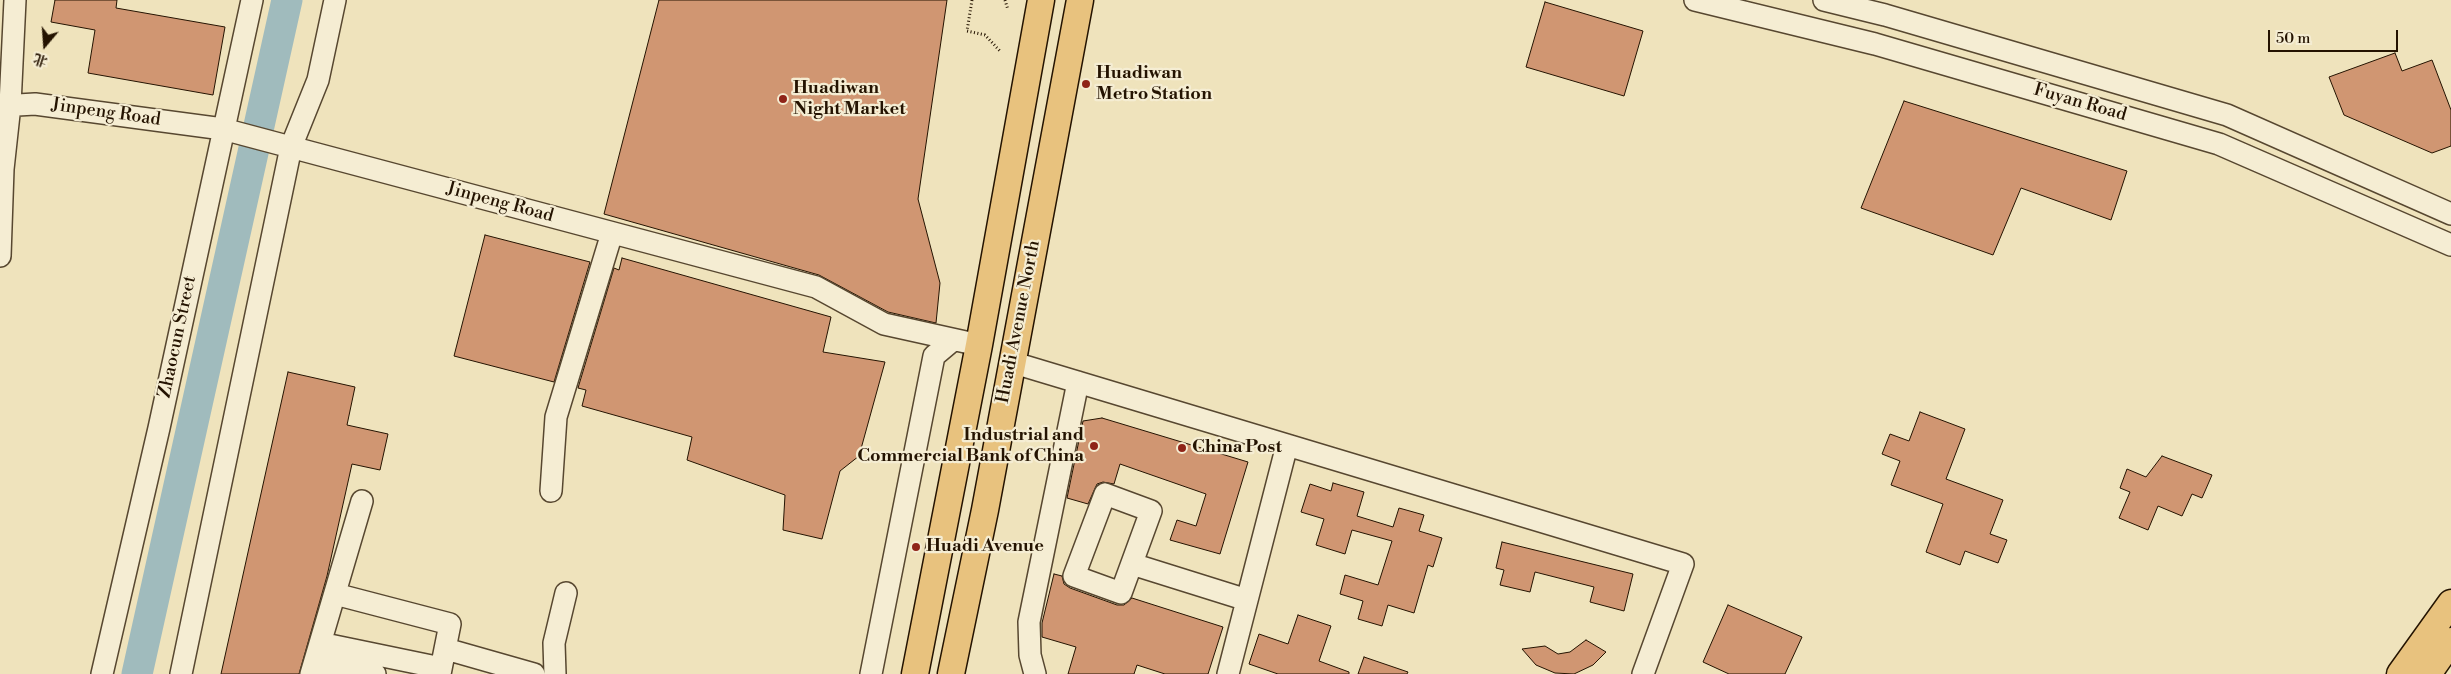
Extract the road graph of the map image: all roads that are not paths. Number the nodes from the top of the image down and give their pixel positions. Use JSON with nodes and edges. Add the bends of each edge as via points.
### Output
{"nodes":[{"id":1,"x":16,"y":0,"type":"edge"},
{"id":2,"x":252,"y":0,"type":"edge"},
{"id":3,"x":335,"y":0,"type":"edge"},
{"id":4,"x":1041,"y":0,"type":"edge"},
{"id":5,"x":1080,"y":0,"type":"edge"},
{"id":6,"x":1695,"y":0,"type":"edge"},
{"id":7,"x":1824,"y":0,"type":"edge"},
{"id":8,"x":5,"y":105,"type":"edge"},
{"id":9,"x":226,"y":130,"type":"junction"},
{"id":10,"x":284,"y":145,"type":"junction"},
{"id":11,"x":2451,"y":214,"type":"edge"},
{"id":12,"x":612,"y":233,"type":"junction"},
{"id":13,"x":2451,"y":245,"type":"edge"},
{"id":14,"x":0,"y":256,"type":"edge"},
{"id":15,"x":953,"y":340,"type":"junction"},
{"id":16,"x":979,"y":345,"type":"junction"},
{"id":17,"x":1011,"y":362,"type":"junction"},
{"id":18,"x":1078,"y":382,"type":"junction"},
{"id":19,"x":1287,"y":445,"type":"junction"},
{"id":20,"x":551,"y":491,"type":"dead end"},
{"id":21,"x":362,"y":501,"type":"dead end"},
{"id":22,"x":1132,"y":564,"type":"junction"},
{"id":23,"x":566,"y":593,"type":"dead end"},
{"id":24,"x":335,"y":594,"type":"junction"},
{"id":25,"x":1247,"y":600,"type":"junction"},
{"id":26,"x":2451,"y":603,"type":"edge"},
{"id":27,"x":2451,"y":641,"type":"edge"},
{"id":28,"x":315,"y":660,"type":"edge"},
{"id":29,"x":442,"y":664,"type":"edge"},
{"id":30,"x":102,"y":674,"type":"edge"},
{"id":31,"x":181,"y":674,"type":"edge"},
{"id":32,"x":375,"y":674,"type":"edge"},
{"id":33,"x":534,"y":674,"type":"edge"},
{"id":34,"x":555,"y":674,"type":"edge"},
{"id":35,"x":871,"y":674,"type":"edge"},
{"id":36,"x":915,"y":674,"type":"edge"},
{"id":37,"x":951,"y":674,"type":"edge"},
{"id":38,"x":1035,"y":674,"type":"edge"},
{"id":39,"x":1228,"y":674,"type":"edge"},
{"id":40,"x":1643,"y":674,"type":"edge"},
{"id":41,"x":2400,"y":674,"type":"edge"},
{"id":42,"x":2428,"y":674,"type":"edge"}],
"edges":[{"from":1,"to":8,"type":"street"},
{"from":2,"to":9,"type":"street","name":"Zhaocun Street"},
{"from":3,"to":10,"type":"street","via":[[318,80]]},
{"from":4,"to":16,"type":"main road","name":"Huadi Avenue North"},
{"from":5,"to":17,"type":"main road","name":"Huadi Avenue North"},
{"from":6,"to":13,"type":"street","name":"Fuyan Road","via":[[1875,44],[2219,144]]},
{"from":7,"to":11,"type":"street","name":"Fuyan Road","via":[[2227,115]]},
{"from":8,"to":9,"type":"street","name":"Jinpeng Road","via":[[35,104]]},
{"from":8,"to":14,"type":"street"},
{"from":9,"to":10,"type":"street","name":"Jinpeng Road"},
{"from":9,"to":30,"type":"street","name":"Zhaocun Street"},
{"from":10,"to":12,"type":"street","name":"Jinpeng Road"},
{"from":10,"to":31,"type":"street"},
{"from":12,"to":15,"type":"street","name":"Jinpeng Road","via":[[816,287],[884,324]]},
{"from":12,"to":20,"type":"street","via":[[556,417]]},
{"from":15,"to":16,"type":"street","name":"Jinpeng Road"},
{"from":15,"to":35,"type":"street","via":[[934,356]]},
{"from":16,"to":36,"type":"main road","name":"Huadi Avenue North"},
{"from":17,"to":18,"type":"street"},
{"from":17,"to":37,"type":"main road","name":"Huadi Avenue North"},
{"from":18,"to":19,"type":"street"},
{"from":18,"to":38,"type":"street","via":[[1029,622],[1030,655]]},
{"from":19,"to":25,"type":"street"},
{"from":19,"to":40,"type":"street","via":[[1683,564]]},
{"from":21,"to":24,"type":"street"},
{"from":22,"to":22,"type":"street","via":[[1152,511],[1105,494],[1074,576],[1121,593]]},
{"from":22,"to":25,"type":"street"},
{"from":23,"to":34,"type":"street","via":[[554,643]]},
{"from":24,"to":28,"type":"street"},
{"from":24,"to":29,"type":"street","via":[[450,624]]},
{"from":25,"to":39,"type":"street"},
{"from":26,"to":41,"type":"main road"},
{"from":27,"to":42,"type":"main road"},
{"from":28,"to":29,"type":"street"},
{"from":28,"to":32,"type":"street"},
{"from":29,"to":33,"type":"street"}]}
